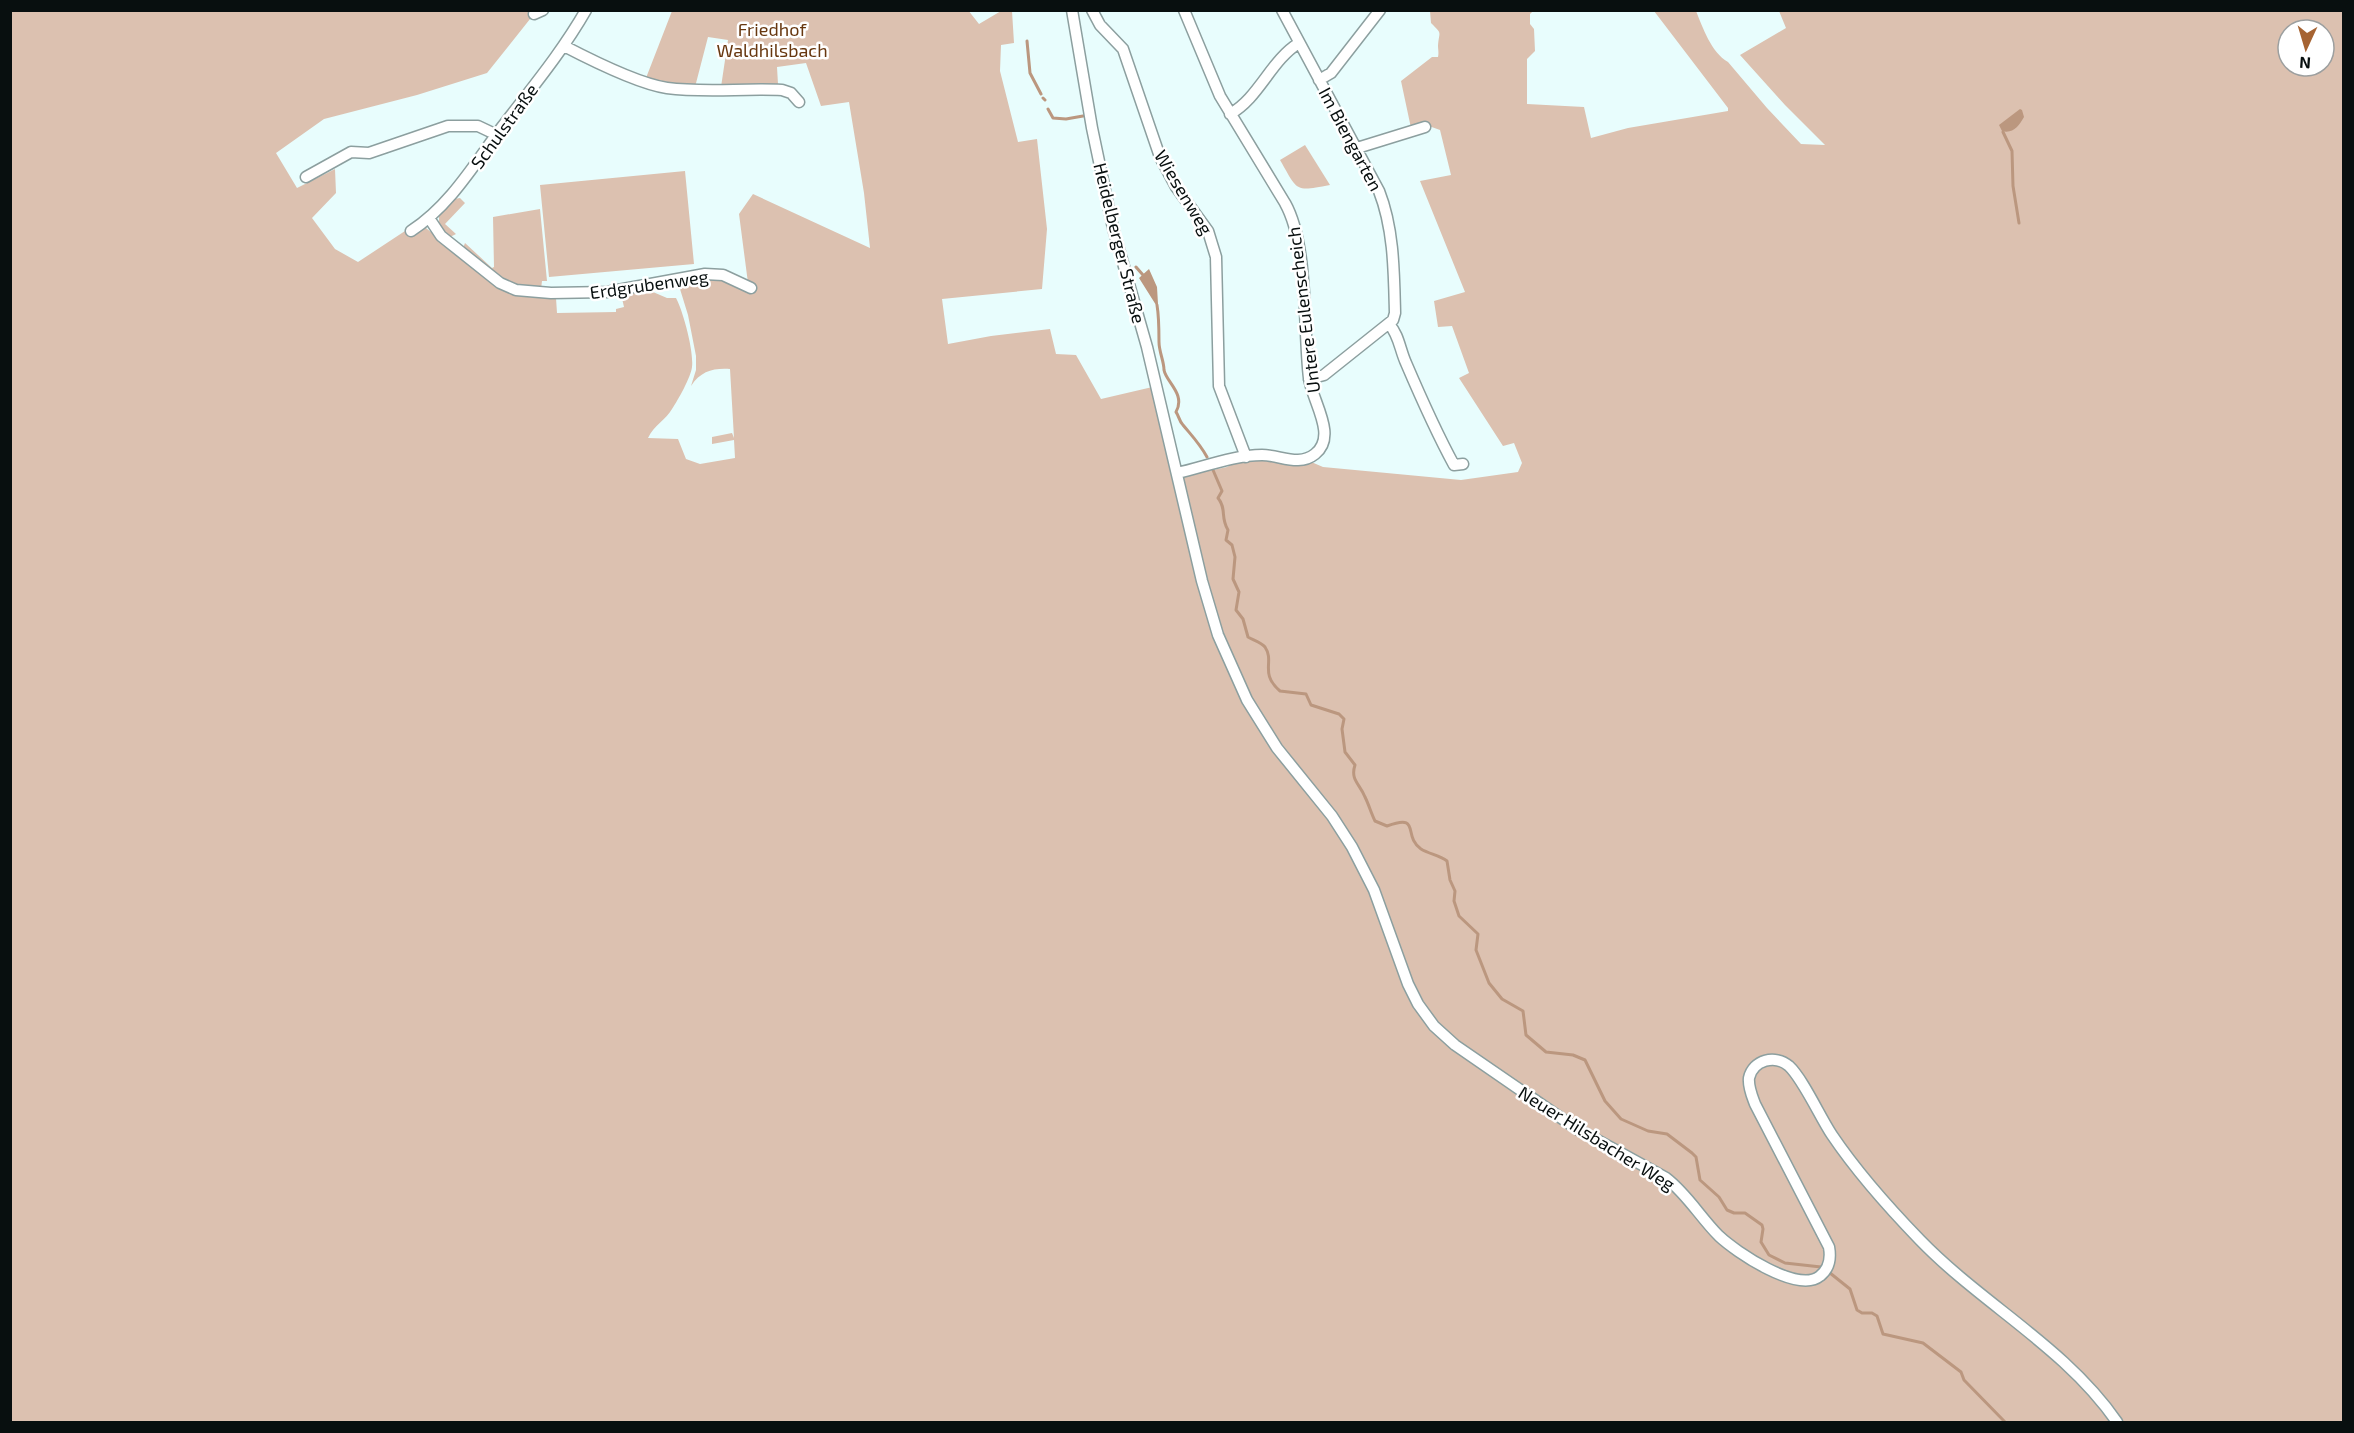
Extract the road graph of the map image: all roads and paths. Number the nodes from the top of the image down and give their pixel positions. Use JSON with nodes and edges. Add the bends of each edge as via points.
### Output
{"nodes":[{"id":1,"x":586,"y":10,"type":"edge"},
{"id":2,"x":1072,"y":10,"type":"edge"},
{"id":3,"x":1092,"y":10,"type":"edge"},
{"id":4,"x":1184,"y":10,"type":"edge"},
{"id":5,"x":1282,"y":10,"type":"edge"},
{"id":6,"x":1380,"y":10,"type":"edge"},
{"id":7,"x":1299,"y":43,"type":"junction"},
{"id":8,"x":564,"y":46,"type":"junction"},
{"id":9,"x":1319,"y":80,"type":"junction"},
{"id":10,"x":799,"y":102,"type":"dead end"},
{"id":11,"x":1230,"y":114,"type":"junction"},
{"id":12,"x":1425,"y":127,"type":"dead end"},
{"id":13,"x":496,"y":135,"type":"junction"},
{"id":14,"x":1357,"y":148,"type":"junction"},
{"id":15,"x":306,"y":177,"type":"dead end"},
{"id":16,"x":429,"y":218,"type":"junction"},
{"id":17,"x":411,"y":231,"type":"dead end"},
{"id":18,"x":751,"y":288,"type":"dead end"},
{"id":19,"x":1389,"y":324,"type":"junction"},
{"id":20,"x":1309,"y":379,"type":"junction"},
{"id":21,"x":1246,"y":457,"type":"junction"},
{"id":22,"x":1463,"y":464,"type":"dead end"},
{"id":23,"x":1178,"y":473,"type":"junction"},
{"id":24,"x":2117,"y":1422,"type":"edge"}],
"edges":[{"from":1,"to":8,"type":"street","name":"Schulstraße"},
{"from":2,"to":23,"type":"street","name":"Heidelberger Straße","via":[[1113,228]]},
{"from":3,"to":21,"type":"street","name":"Wiesenweg","via":[[1100,25],[1123,49],[1163,163],[1212,241],[1216,257],[1220,386]]},
{"from":4,"to":11,"type":"street","name":"Untere Eulenscheich"},
{"from":5,"to":7,"type":"street","name":"Im Biengarten"},
{"from":6,"to":9,"type":"street","via":[[1331,73]]},
{"from":7,"to":9,"type":"street","name":"Im Biengarten"},
{"from":7,"to":11,"type":"street","via":[[1288,50]]},
{"from":8,"to":10,"type":"street","via":[[658,86],[782,90]]},
{"from":8,"to":13,"type":"street","name":"Schulstraße"},
{"from":9,"to":14,"type":"street","name":"Im Biengarten"},
{"from":11,"to":20,"type":"street","name":"Untere Eulenscheich","via":[[1285,203],[1294,225],[1300,252]]},
{"from":12,"to":14,"type":"street"},
{"from":13,"to":15,"type":"street","via":[[478,126],[448,126],[369,153],[350,152]]},
{"from":13,"to":16,"type":"street","name":"Schulstraße"},
{"from":14,"to":19,"type":"street","name":"Im Biengarten","via":[[1379,191],[1388,220],[1395,313]]},
{"from":16,"to":17,"type":"street","name":"Schulstraße"},
{"from":16,"to":18,"type":"street","name":"Erdgrubenweg","via":[[441,236],[500,283],[516,290],[607,292],[705,274],[723,275]]},
{"from":19,"to":20,"type":"street","via":[[1324,375]]},
{"from":19,"to":22,"type":"street","via":[[1445,448],[1454,465]]},
{"from":20,"to":21,"type":"street","name":"Untere Eulenscheich","via":[[1325,430],[1318,451],[1298,460],[1266,455]]},
{"from":21,"to":23,"type":"street","name":"Untere Eulenscheich"},
{"from":23,"to":24,"type":"street","name":"Neuer Hilsbacher Weg","via":[[1209,606],[1234,674],[1266,732],[1352,847],[1374,890],[1410,990],[1441,1033],[1577,1130],[1666,1178],[1730,1245],[1784,1276],[1807,1281],[1820,1276],[1827,1267],[1829,1247],[1755,1104],[1749,1084],[1752,1071],[1761,1062],[1785,1063],[1847,1156],[1918,1238],[2068,1366]]}]}
